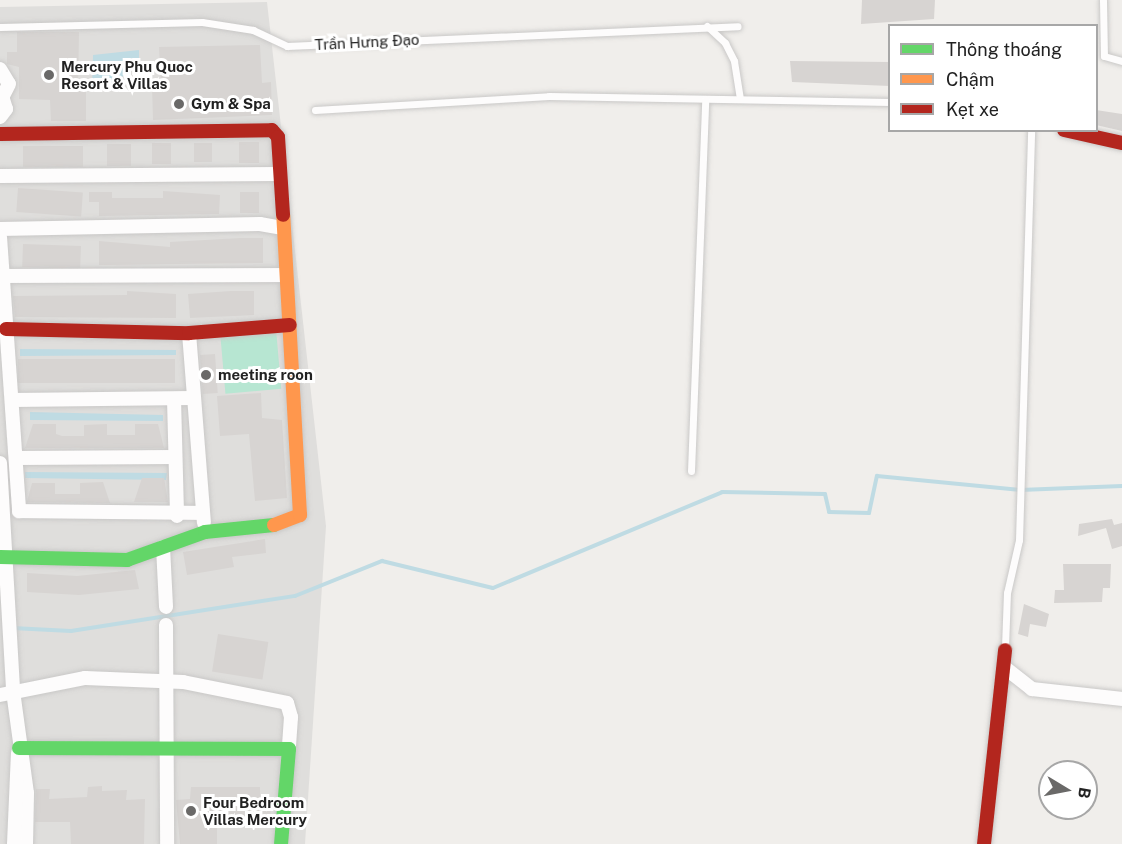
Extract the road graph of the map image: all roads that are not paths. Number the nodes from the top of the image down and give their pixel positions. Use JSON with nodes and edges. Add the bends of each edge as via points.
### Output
{"nodes":[{"id":1,"x":1103,"y":0,"type":"edge"},
{"id":2,"x":707,"y":26,"type":"junction"},
{"id":3,"x":738,"y":26,"type":"dead end"},
{"id":4,"x":0,"y":27,"type":"edge"},
{"id":5,"x":1122,"y":61,"type":"edge"},
{"id":6,"x":0,"y":69,"type":"edge"},
{"id":7,"x":705,"y":99,"type":"junction"},
{"id":8,"x":740,"y":99,"type":"junction"},
{"id":9,"x":2,"y":100,"type":"edge"},
{"id":10,"x":888,"y":102,"type":"edge"},
{"id":11,"x":315,"y":110,"type":"dead end"},
{"id":12,"x":0,"y":117,"type":"edge"},
{"id":13,"x":1032,"y":132,"type":"edge"},
{"id":14,"x":1073,"y":132,"type":"edge"},
{"id":15,"x":0,"y":134,"type":"edge"},
{"id":16,"x":1122,"y":143,"type":"edge"},
{"id":17,"x":278,"y":174,"type":"junction"},
{"id":18,"x":0,"y":176,"type":"edge"},
{"id":19,"x":282,"y":228,"type":"junction"},
{"id":20,"x":0,"y":229,"type":"edge"},
{"id":21,"x":0,"y":237,"type":"edge"},
{"id":22,"x":286,"y":275,"type":"junction"},
{"id":23,"x":3,"y":276,"type":"junction"},
{"id":24,"x":290,"y":325,"type":"junction"},
{"id":25,"x":6,"y":329,"type":"junction"},
{"id":26,"x":189,"y":333,"type":"junction"},
{"id":27,"x":192,"y":398,"type":"junction"},
{"id":28,"x":174,"y":399,"type":"junction"},
{"id":29,"x":12,"y":400,"type":"junction"},
{"id":30,"x":175,"y":457,"type":"junction"},
{"id":31,"x":16,"y":458,"type":"junction"},
{"id":32,"x":0,"y":463,"type":"edge"},
{"id":33,"x":691,"y":471,"type":"dead end"},
{"id":34,"x":202,"y":513,"type":"junction"},
{"id":35,"x":177,"y":516,"type":"junction"},
{"id":36,"x":206,"y":532,"type":"junction"},
{"id":37,"x":163,"y":548,"type":"junction"},
{"id":38,"x":3,"y":557,"type":"edge"},
{"id":39,"x":166,"y":607,"type":"dead end"},
{"id":40,"x":166,"y":625,"type":"dead end"},
{"id":41,"x":1005,"y":650,"type":"joint"},
{"id":42,"x":1004,"y":666,"type":"junction"},
{"id":43,"x":166,"y":680,"type":"junction"},
{"id":44,"x":7,"y":693,"type":"edge"},
{"id":45,"x":1122,"y":699,"type":"edge"},
{"id":46,"x":167,"y":747,"type":"junction"},
{"id":47,"x":19,"y":748,"type":"junction"},
{"id":48,"x":289,"y":749,"type":"junction"},
{"id":49,"x":14,"y":844,"type":"edge"},
{"id":50,"x":26,"y":844,"type":"edge"},
{"id":51,"x":166,"y":844,"type":"edge"},
{"id":52,"x":281,"y":844,"type":"edge"},
{"id":53,"x":984,"y":844,"type":"edge"}],
"edges":[{"from":1,"to":5,"type":"lane","via":[[1104,56]]},
{"from":2,"to":3,"type":"lane","name":"Trần Hưng Đạo"},
{"from":2,"to":4,"type":"lane","name":"Trần Hưng Đạo","via":[[287,46],[253,30],[202,22]]},
{"from":2,"to":8,"type":"lane","via":[[725,43],[734,61]]},
{"from":6,"to":9,"type":"street","via":[[9,84]]},
{"from":7,"to":8,"type":"lane"},
{"from":7,"to":11,"type":"lane","via":[[549,96]]},
{"from":7,"to":33,"type":"lane"},
{"from":8,"to":10,"type":"lane"},
{"from":9,"to":12,"type":"street","via":[[6,109]]},
{"from":13,"to":41,"type":"lane","via":[[1019,508]]},
{"from":14,"to":16,"type":"street"},
{"from":15,"to":17,"type":"street","via":[[260,127],[278,137]]},
{"from":17,"to":18,"type":"street"},
{"from":17,"to":19,"type":"street"},
{"from":19,"to":20,"type":"street","via":[[260,224]]},
{"from":19,"to":22,"type":"street"},
{"from":21,"to":23,"type":"street"},
{"from":22,"to":23,"type":"street"},
{"from":22,"to":24,"type":"street"},
{"from":23,"to":25,"type":"street"},
{"from":24,"to":26,"type":"street"},
{"from":24,"to":36,"type":"street","via":[[300,515],[284,524]]},
{"from":25,"to":26,"type":"street"},
{"from":25,"to":29,"type":"street"},
{"from":26,"to":27,"type":"street"},
{"from":27,"to":28,"type":"street"},
{"from":27,"to":34,"type":"street"},
{"from":28,"to":29,"type":"street"},
{"from":28,"to":30,"type":"street"},
{"from":29,"to":31,"type":"street"},
{"from":30,"to":31,"type":"street"},
{"from":30,"to":35,"type":"street"},
{"from":31,"to":35,"type":"street","via":[[22,513]]},
{"from":32,"to":38,"type":"street"},
{"from":34,"to":35,"type":"street"},
{"from":34,"to":36,"type":"street"},
{"from":36,"to":37,"type":"street"},
{"from":37,"to":38,"type":"street","via":[[127,560],[89,563]]},
{"from":37,"to":39,"type":"street"},
{"from":38,"to":44,"type":"street","via":[[12,657]]},
{"from":40,"to":43,"type":"street"},
{"from":41,"to":42,"type":"street"},
{"from":42,"to":45,"type":"street","via":[[1032,689]]},
{"from":42,"to":53,"type":"street"},
{"from":43,"to":44,"type":"street","via":[[85,678]]},
{"from":43,"to":46,"type":"street"},
{"from":43,"to":48,"type":"street","via":[[286,704],[291,717]]},
{"from":44,"to":47,"type":"street"},
{"from":46,"to":47,"type":"street"},
{"from":46,"to":48,"type":"street"},
{"from":46,"to":51,"type":"street"},
{"from":47,"to":49,"type":"street"},
{"from":47,"to":50,"type":"street","via":[[27,793]]},
{"from":48,"to":52,"type":"street"}]}
